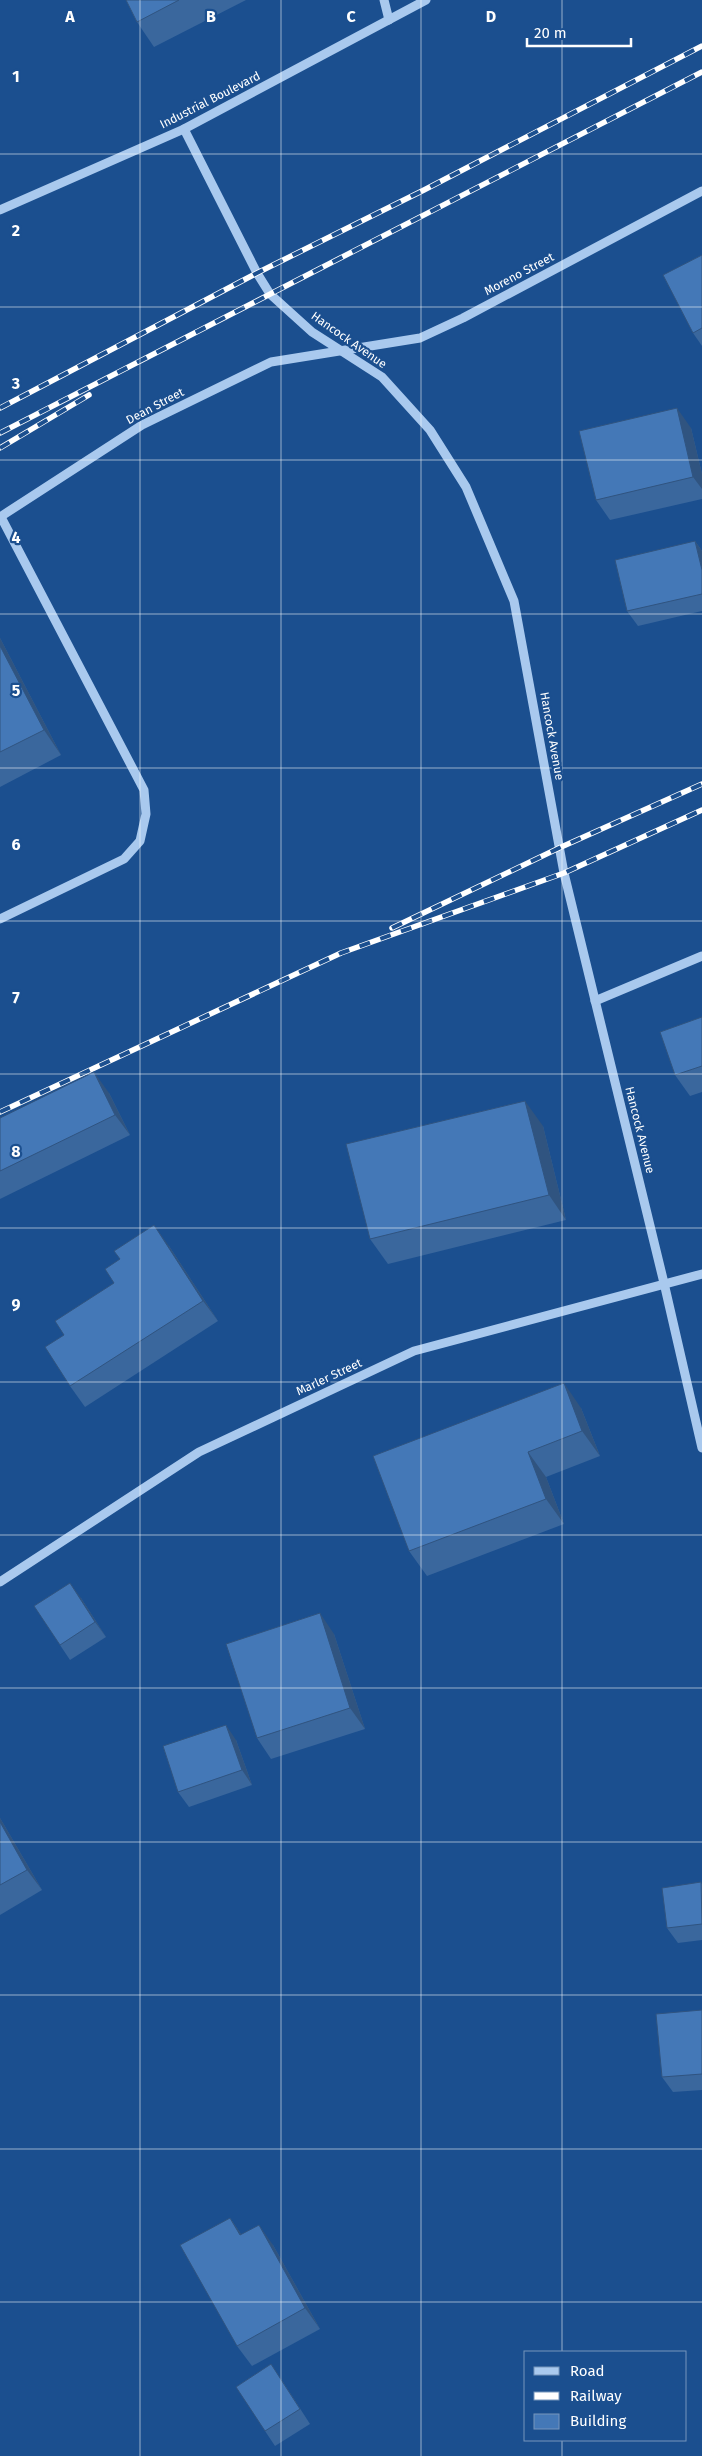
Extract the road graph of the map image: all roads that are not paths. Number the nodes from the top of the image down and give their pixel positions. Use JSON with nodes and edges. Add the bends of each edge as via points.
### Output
{"nodes":[{"id":1,"x":384,"y":0,"type":"edge"},
{"id":2,"x":426,"y":0,"type":"edge"},
{"id":3,"x":390,"y":20,"type":"junction"},
{"id":4,"x":184,"y":129,"type":"junction"},
{"id":5,"x":702,"y":191,"type":"edge"},
{"id":6,"x":0,"y":210,"type":"edge"},
{"id":7,"x":337,"y":350,"type":"junction"},
{"id":8,"x":1,"y":517,"type":"edge"},
{"id":9,"x":0,"y":919,"type":"edge"},
{"id":10,"x":702,"y":956,"type":"edge"},
{"id":11,"x":596,"y":1001,"type":"junction"},
{"id":12,"x":702,"y":1274,"type":"edge"},
{"id":13,"x":664,"y":1283,"type":"junction"},
{"id":14,"x":702,"y":1448,"type":"edge"},
{"id":15,"x":0,"y":1582,"type":"edge"}],
"edges":[{"from":1,"to":3,"type":"street"},
{"from":2,"to":3,"type":"street","name":"Industrial Boulevard"},
{"from":3,"to":4,"type":"street","name":"Industrial Boulevard"},
{"from":4,"to":6,"type":"street","name":"Industrial Boulevard"},
{"from":4,"to":7,"type":"street","name":"Hancock Avenue","via":[[270,294]]},
{"from":5,"to":7,"type":"street","name":"Moreno Street","via":[[420,338]]},
{"from":7,"to":8,"type":"street","name":"Dean Street","via":[[271,362],[142,425]]},
{"from":7,"to":11,"type":"street","name":"Hancock Avenue","via":[[382,377],[430,430],[466,486],[514,601],[564,873]]},
{"from":8,"to":9,"type":"street","via":[[144,790],[146,814],[140,841],[124,859]]},
{"from":10,"to":11,"type":"street"},
{"from":11,"to":13,"type":"street","name":"Hancock Avenue"},
{"from":12,"to":13,"type":"street","name":"Marler Street"},
{"from":13,"to":14,"type":"street","name":"Hancock Avenue"},
{"from":13,"to":15,"type":"street","name":"Marler Street","via":[[414,1351],[200,1452]]}]}
